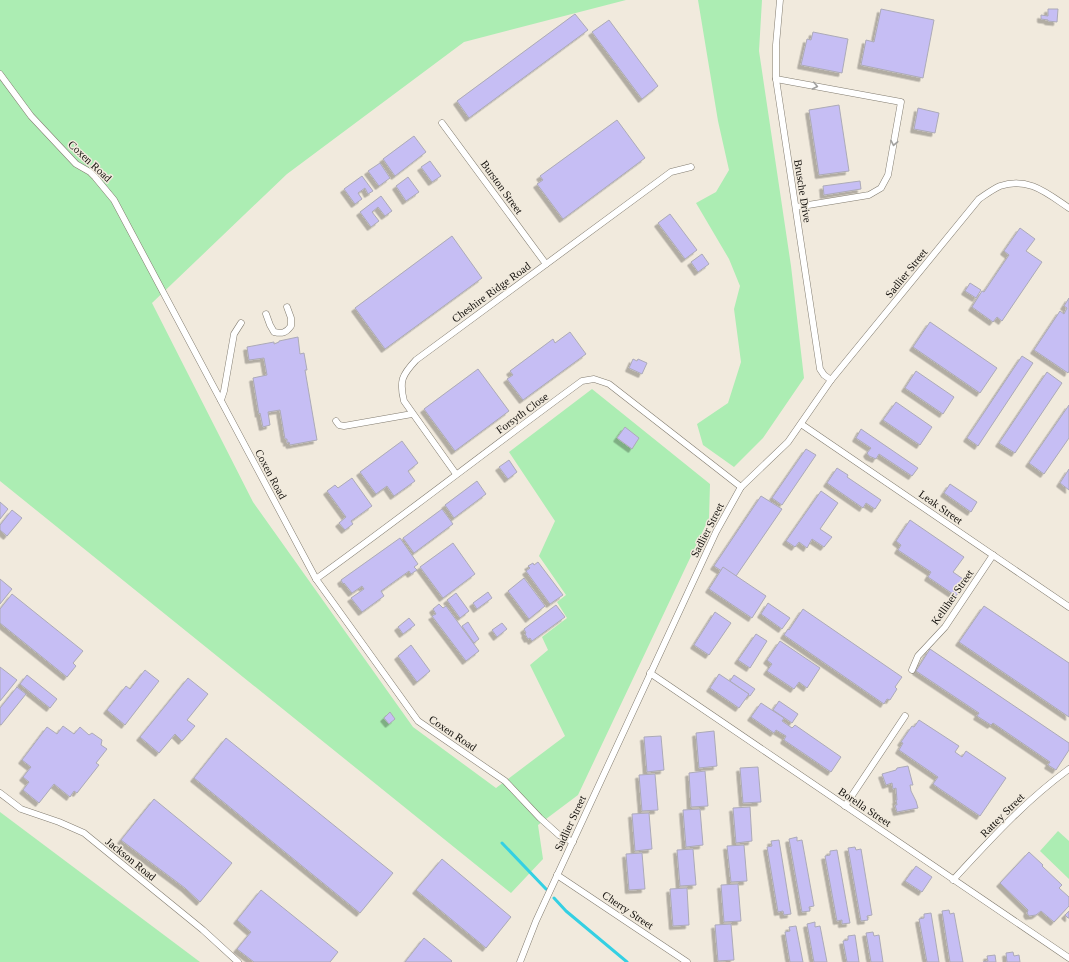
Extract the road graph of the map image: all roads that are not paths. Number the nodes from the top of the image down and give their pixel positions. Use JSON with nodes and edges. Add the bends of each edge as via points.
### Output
{"nodes":[{"id":1,"x":780,"y":0,"type":"edge"},
{"id":2,"x":0,"y":74,"type":"edge"},
{"id":3,"x":776,"y":79,"type":"junction"},
{"id":4,"x":442,"y":123,"type":"dead end"},
{"id":5,"x":691,"y":167,"type":"dead end"},
{"id":6,"x":796,"y":207,"type":"junction"},
{"id":7,"x":1069,"y":208,"type":"edge"},
{"id":8,"x":546,"y":264,"type":"junction"},
{"id":9,"x":287,"y":307,"type":"dead end"},
{"id":10,"x":266,"y":314,"type":"dead end"},
{"id":11,"x":241,"y":323,"type":"dead end"},
{"id":12,"x":831,"y":380,"type":"junction"},
{"id":13,"x":221,"y":400,"type":"junction"},
{"id":14,"x":412,"y":414,"type":"junction"},
{"id":15,"x":336,"y":421,"type":"dead end"},
{"id":16,"x":801,"y":424,"type":"junction"},
{"id":17,"x":456,"y":474,"type":"junction"},
{"id":18,"x":741,"y":487,"type":"junction"},
{"id":19,"x":993,"y":555,"type":"junction"},
{"id":20,"x":316,"y":579,"type":"junction"},
{"id":21,"x":1069,"y":607,"type":"edge"},
{"id":22,"x":912,"y":670,"type":"dead end"},
{"id":23,"x":650,"y":673,"type":"junction"},
{"id":24,"x":905,"y":716,"type":"dead end"},
{"id":25,"x":1069,"y":769,"type":"edge"},
{"id":26,"x":0,"y":793,"type":"edge"},
{"id":27,"x":845,"y":806,"type":"junction"},
{"id":28,"x":573,"y":842,"type":"junction"},
{"id":29,"x":557,"y":875,"type":"junction"},
{"id":30,"x":954,"y":880,"type":"junction"},
{"id":31,"x":1069,"y":958,"type":"edge"},
{"id":32,"x":238,"y":962,"type":"edge"},
{"id":33,"x":520,"y":962,"type":"edge"},
{"id":34,"x":687,"y":962,"type":"edge"}],
"edges":[{"from":1,"to":3,"type":"lane","name":"Brusche Drive"},
{"from":2,"to":13,"type":"lane","name":"Coxen Road","via":[[31,116],[76,164],[90,172],[108,191]]},
{"from":3,"to":6,"type":"lane","name":"Brusche Drive"},
{"from":3,"to":6,"type":"lane","one_way":true,"via":[[902,102],[888,175],[881,188],[869,195]]},
{"from":4,"to":8,"type":"lane","name":"Burston Street"},
{"from":5,"to":8,"type":"lane","name":"Cheshire Ridge Road","via":[[671,172]]},
{"from":6,"to":12,"type":"lane","name":"Brusche Drive","via":[[820,369]]},
{"from":7,"to":12,"type":"lane","name":"Sadlier Street","via":[[1034,185],[1018,183],[1000,186],[979,199]]},
{"from":8,"to":14,"type":"lane","name":"Cheshire Ridge Road","via":[[416,360],[405,372],[401,387],[404,402]]},
{"from":9,"to":10,"type":"lane","via":[[291,318],[291,326],[287,332],[274,332]]},
{"from":11,"to":13,"type":"lane","via":[[234,334]]},
{"from":12,"to":16,"type":"lane","name":"Sadlier Street"},
{"from":13,"to":20,"type":"lane","name":"Coxen Road"},
{"from":14,"to":15,"type":"lane","via":[[344,426]]},
{"from":14,"to":17,"type":"lane","name":"Cheshire Ridge Road"},
{"from":16,"to":18,"type":"lane","name":"Sadlier Street","via":[[788,442]]},
{"from":16,"to":19,"type":"lane","name":"Leak Street"},
{"from":17,"to":18,"type":"lane","name":"Forsyth Close","via":[[582,381],[594,379],[609,384]]},
{"from":17,"to":20,"type":"lane","name":"Forsyth Close"},
{"from":18,"to":23,"type":"lane","name":"Sadlier Street","via":[[716,532]]},
{"from":19,"to":21,"type":"lane","name":"Leak Street"},
{"from":19,"to":22,"type":"lane","name":"Kelliher Street","via":[[945,627],[918,656]]},
{"from":20,"to":28,"type":"lane","name":"Coxen Road","via":[[418,722],[505,781],[558,835]]},
{"from":23,"to":27,"type":"lane","name":"Borella Street"},
{"from":23,"to":28,"type":"lane","name":"Sadlier Street"},
{"from":24,"to":27,"type":"lane"},
{"from":25,"to":30,"type":"lane","name":"Rattey Street","via":[[1044,787],[1004,825]]},
{"from":26,"to":32,"type":"lane","name":"Jackson Road","via":[[21,810],[84,833],[203,930]]},
{"from":27,"to":30,"type":"lane","name":"Borella Street"},
{"from":28,"to":29,"type":"lane","name":"Sadlier Street"},
{"from":29,"to":33,"type":"lane","name":"Sadlier Street"},
{"from":29,"to":34,"type":"lane","name":"Cherry Street"},
{"from":30,"to":31,"type":"lane","name":"Borella Street"}]}
